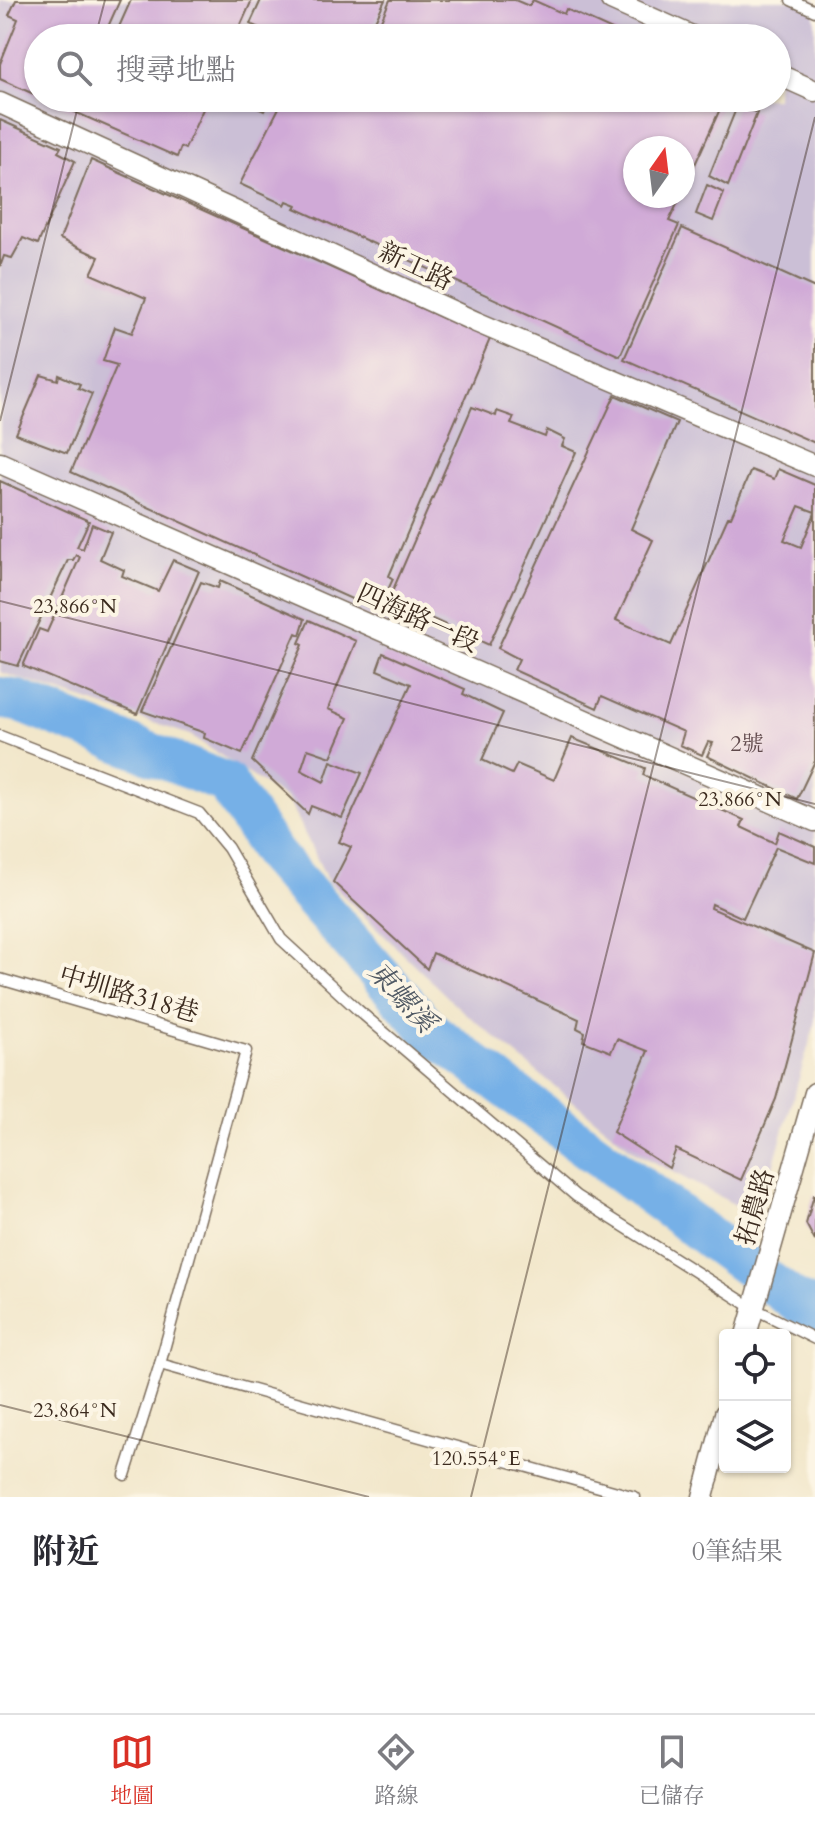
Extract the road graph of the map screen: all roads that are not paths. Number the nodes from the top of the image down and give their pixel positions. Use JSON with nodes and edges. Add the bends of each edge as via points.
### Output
{"nodes":[{"id":1,"x":611,"y":0,"type":"edge"},
{"id":2,"x":791,"y":0,"type":"edge"},
{"id":3,"x":815,"y":11,"type":"edge"},
{"id":4,"x":665,"y":24,"type":"edge"},
{"id":5,"x":791,"y":80,"type":"edge"},
{"id":6,"x":815,"y":91,"type":"edge"},
{"id":7,"x":0,"y":103,"type":"edge"},
{"id":8,"x":0,"y":463,"type":"edge"},
{"id":9,"x":815,"y":466,"type":"edge"},
{"id":10,"x":0,"y":736,"type":"edge"},
{"id":11,"x":815,"y":821,"type":"edge"},
{"id":12,"x":0,"y":979,"type":"edge"},
{"id":13,"x":815,"y":1093,"type":"edge"},
{"id":14,"x":753,"y":1308,"type":"junction"},
{"id":15,"x":748,"y":1329,"type":"edge"},
{"id":16,"x":815,"y":1339,"type":"edge"},
{"id":17,"x":160,"y":1364,"type":"junction"},
{"id":18,"x":719,"y":1437,"type":"edge"},
{"id":19,"x":125,"y":1475,"type":"dead end"},
{"id":20,"x":635,"y":1497,"type":"edge"},
{"id":21,"x":703,"y":1497,"type":"edge"}],
"edges":[{"from":1,"to":4,"type":"street"},
{"from":2,"to":3,"type":"lane"},
{"from":5,"to":6,"type":"street"},
{"from":7,"to":9,"type":"street","name":"新工路","via":[[476,322]]},
{"from":8,"to":11,"type":"street","name":"四海路一段"},
{"from":10,"to":14,"type":"lane","via":[[199,813],[228,848],[281,939],[358,1010],[576,1196]]},
{"from":12,"to":17,"type":"lane","name":"中圳路318巷","via":[[246,1051]]},
{"from":13,"to":14,"type":"street","name":"拓農路"},
{"from":14,"to":15,"type":"street","name":"拓農路"},
{"from":14,"to":16,"type":"lane"},
{"from":17,"to":19,"type":"lane"},
{"from":17,"to":20,"type":"lane"},
{"from":18,"to":21,"type":"street"}]}
